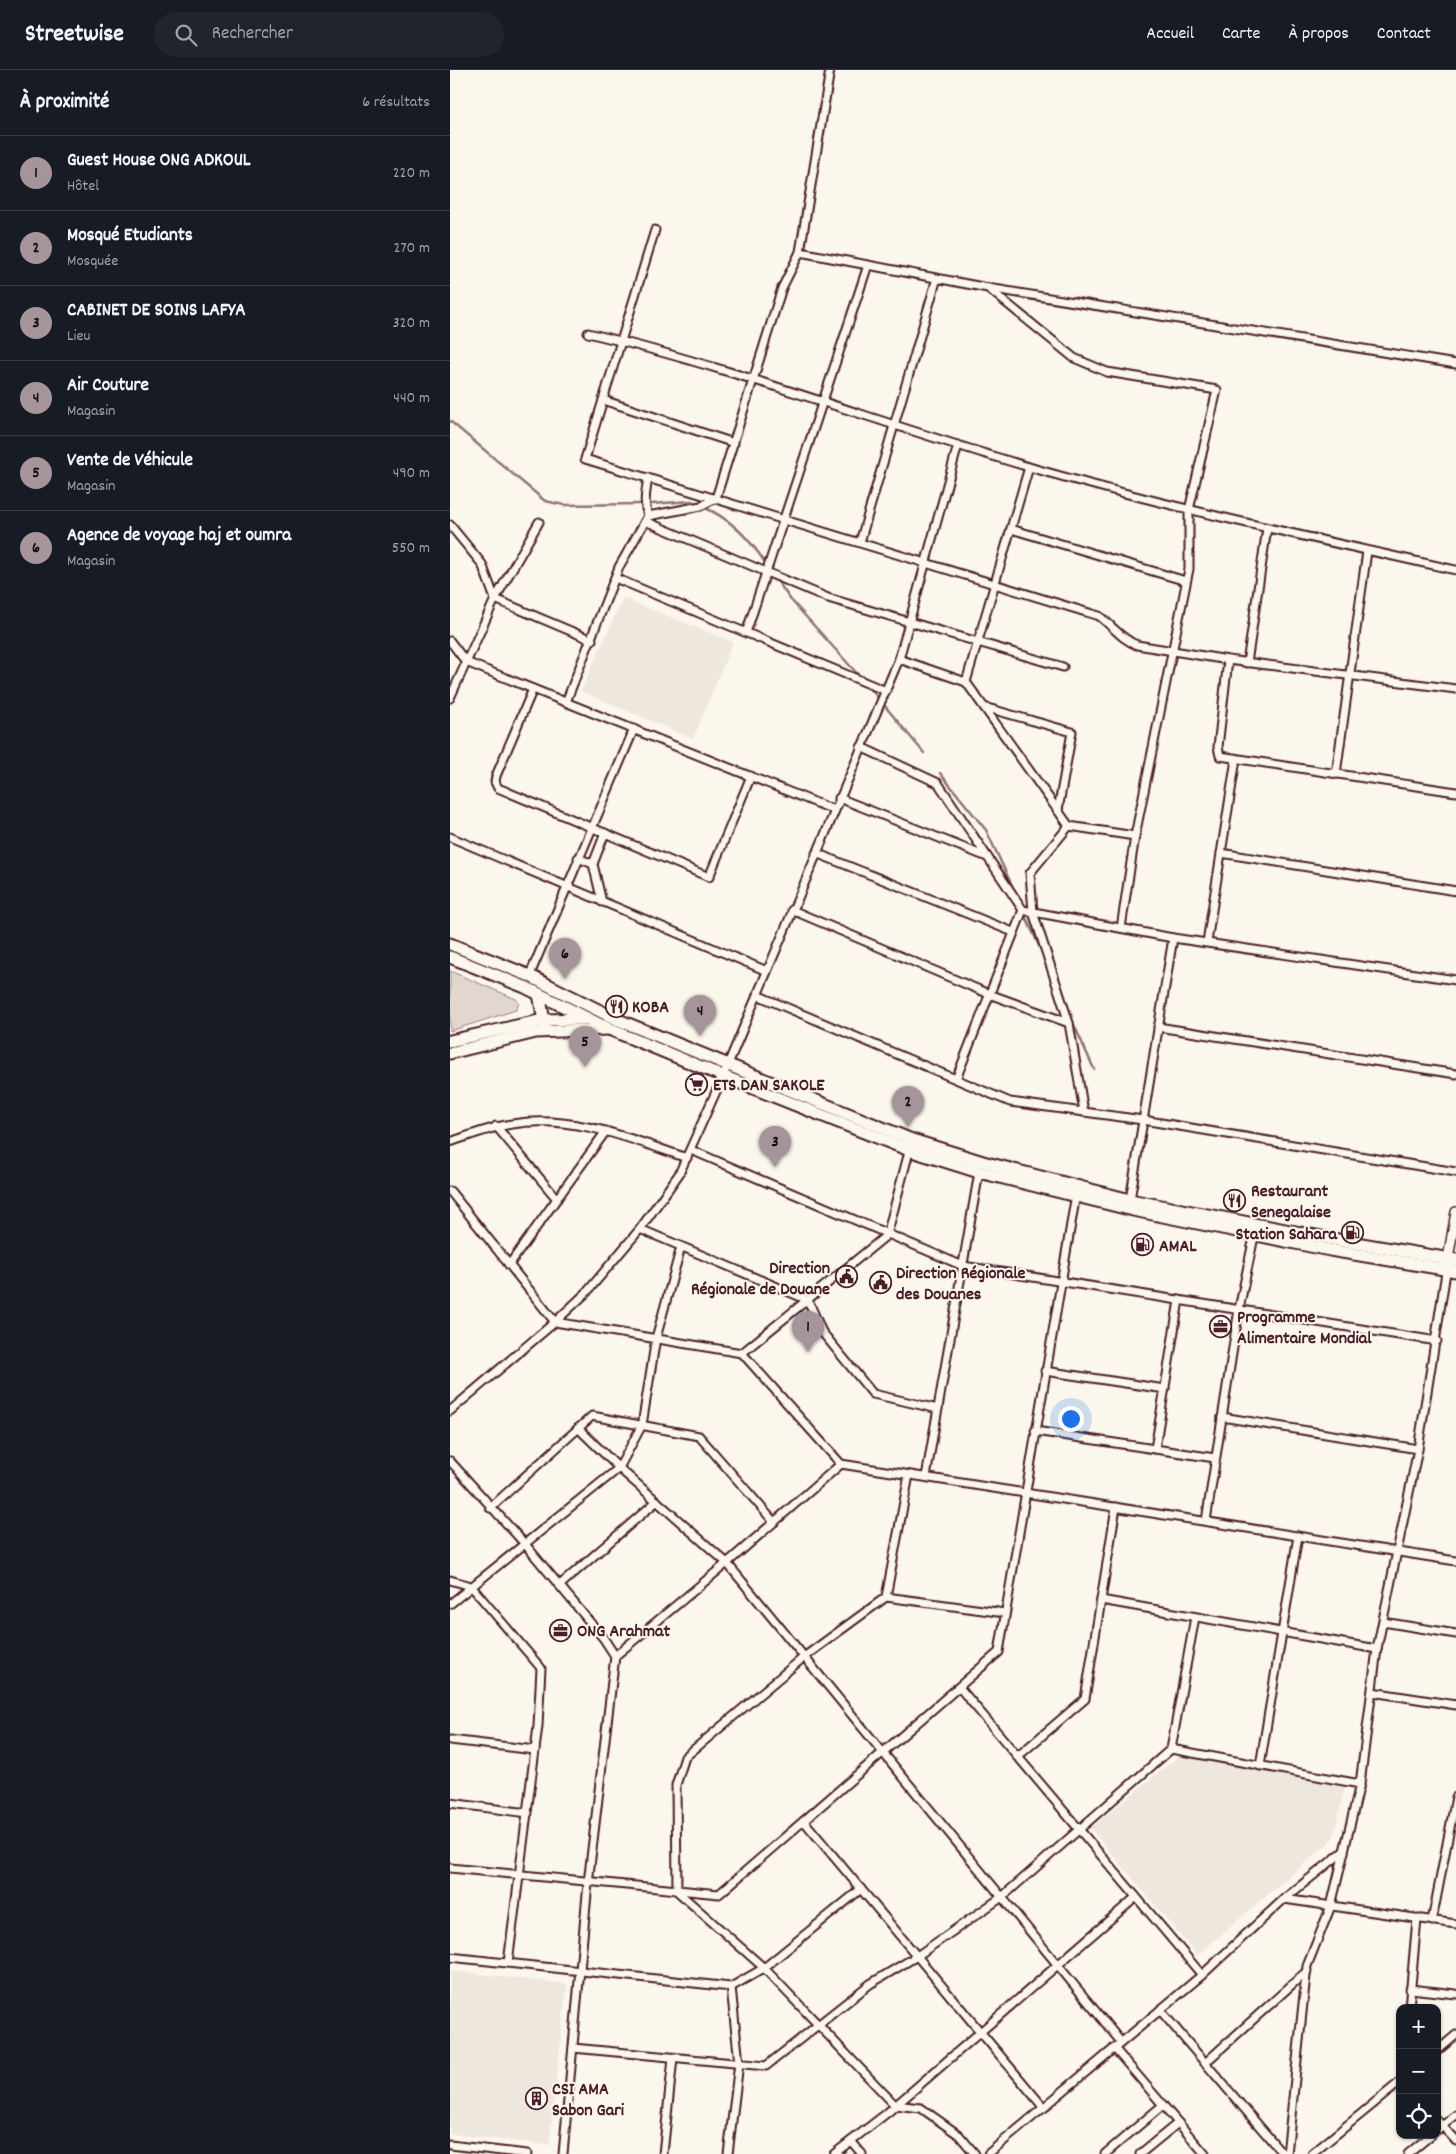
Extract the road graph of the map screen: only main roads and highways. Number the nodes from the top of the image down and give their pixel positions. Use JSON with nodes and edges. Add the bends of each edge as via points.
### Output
{"nodes":[{"id":1,"x":450,"y":944,"type":"edge"},
{"id":2,"x":450,"y":957,"type":"edge"},
{"id":3,"x":527,"y":982,"type":"junction"},
{"id":4,"x":539,"y":994,"type":"junction"},
{"id":5,"x":591,"y":1020,"type":"junction"},
{"id":6,"x":613,"y":1024,"type":"junction"},
{"id":7,"x":544,"y":1025,"type":"junction"},
{"id":8,"x":450,"y":1041,"type":"edge"},
{"id":9,"x":450,"y":1053,"type":"edge"},
{"id":10,"x":725,"y":1071,"type":"junction"},
{"id":11,"x":910,"y":1145,"type":"junction"},
{"id":12,"x":1077,"y":1192,"type":"junction"},
{"id":13,"x":1160,"y":1210,"type":"junction"},
{"id":14,"x":1452,"y":1265,"type":"edge"}],
"edges":[{"from":1,"to":3,"type":"main road"},
{"from":2,"to":3,"type":"main road"},
{"from":3,"to":4,"type":"main road"},
{"from":3,"to":6,"type":"main road"},
{"from":4,"to":5,"type":"main road"},
{"from":4,"to":7,"type":"main road"},
{"from":5,"to":6,"type":"main road"},
{"from":5,"to":7,"type":"main road"},
{"from":6,"to":7,"type":"main road"},
{"from":6,"to":10,"type":"main road"},
{"from":6,"to":10,"type":"main road","via":[[633,1026]]},
{"from":7,"to":8,"type":"main road"},
{"from":7,"to":9,"type":"main road"},
{"from":10,"to":11,"type":"main road"},
{"from":11,"to":12,"type":"main road"},
{"from":11,"to":12,"type":"main road","via":[[979,1172]]},
{"from":12,"to":13,"type":"main road"},
{"from":12,"to":13,"type":"main road","via":[[1130,1200]]},
{"from":13,"to":14,"type":"main road"}]}
